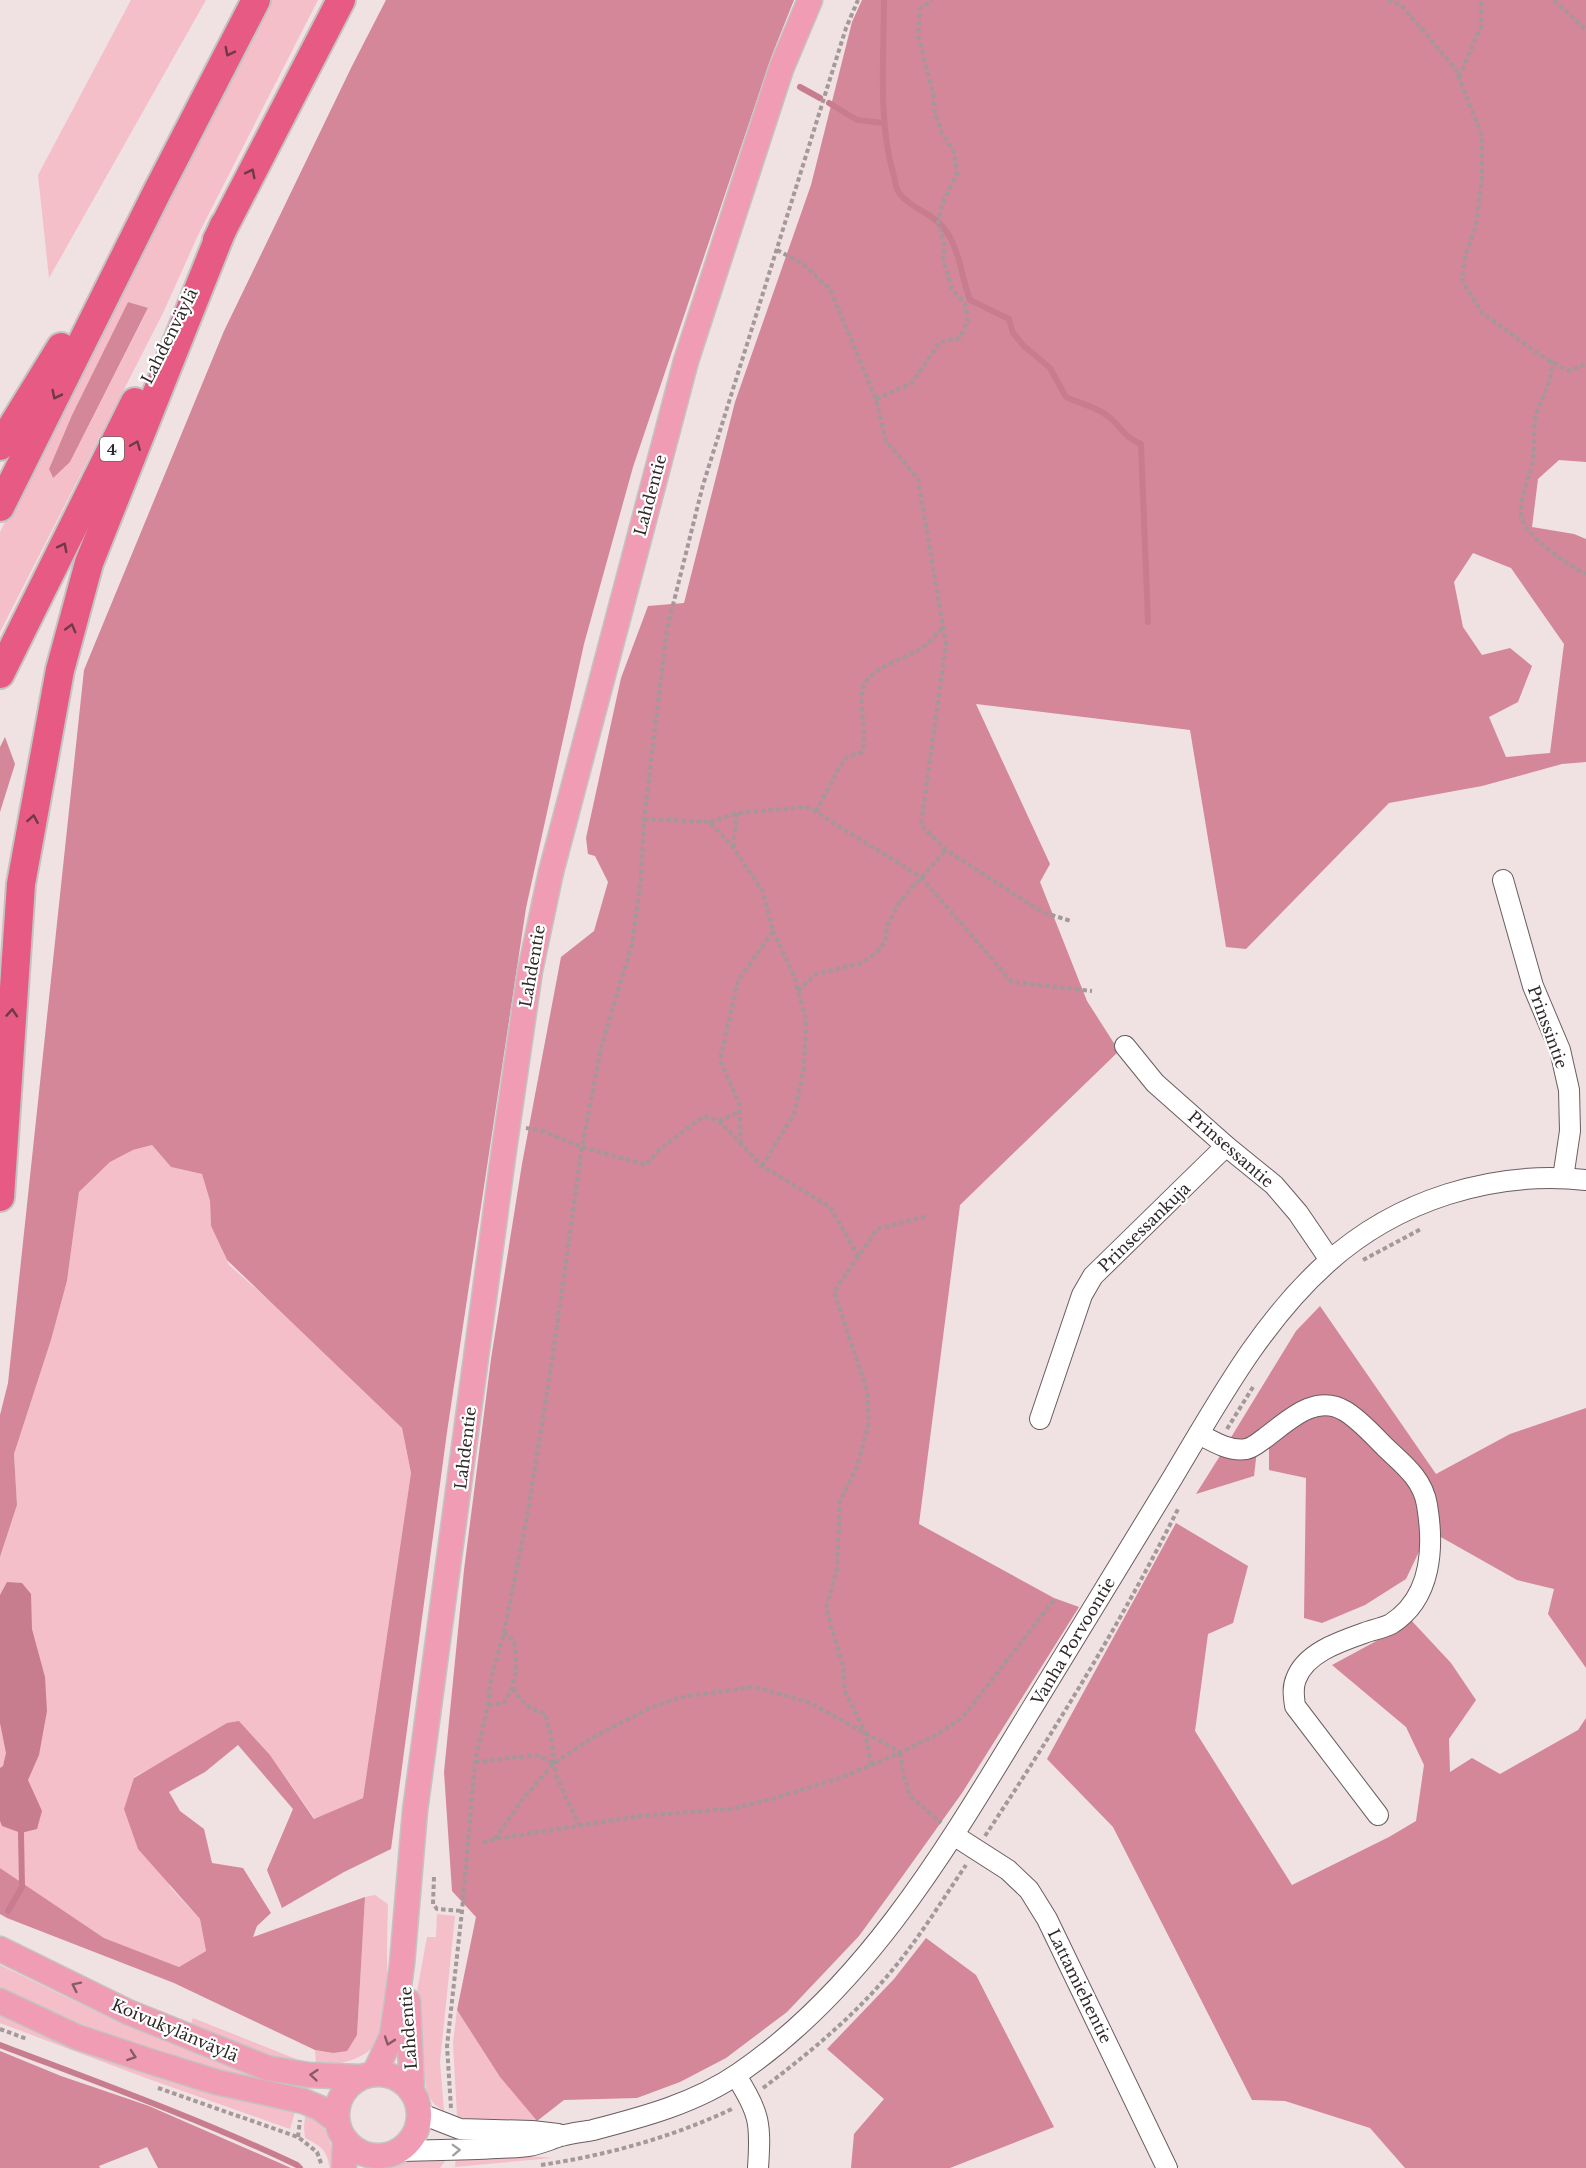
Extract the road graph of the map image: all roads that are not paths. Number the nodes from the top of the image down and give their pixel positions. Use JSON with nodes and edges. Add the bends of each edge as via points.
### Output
{"nodes":[{"id":1,"x":256,"y":0,"type":"edge"},
{"id":2,"x":341,"y":0,"type":"edge"},
{"id":3,"x":810,"y":0,"type":"edge"},
{"id":4,"x":157,"y":192,"type":"junction"},
{"id":5,"x":224,"y":225,"type":"junction"},
{"id":6,"x":0,"y":446,"type":"edge"},
{"id":7,"x":0,"y":507,"type":"edge"},
{"id":8,"x":0,"y":674,"type":"edge"},
{"id":9,"x":1503,"y":880,"type":"dead end"},
{"id":10,"x":1125,"y":1046,"type":"dead end"},
{"id":11,"x":1227,"y":1146,"type":"junction"},
{"id":12,"x":1563,"y":1178,"type":"junction"},
{"id":13,"x":1586,"y":1180,"type":"edge"},
{"id":14,"x":0,"y":1197,"type":"edge"},
{"id":15,"x":1329,"y":1260,"type":"junction"},
{"id":16,"x":1040,"y":1419,"type":"dead end"},
{"id":17,"x":1199,"y":1434,"type":"junction"},
{"id":18,"x":1378,"y":1815,"type":"dead end"},
{"id":19,"x":955,"y":1836,"type":"junction"},
{"id":20,"x":0,"y":1949,"type":"edge"},
{"id":21,"x":402,"y":1964,"type":"junction"},
{"id":22,"x":0,"y":2001,"type":"edge"},
{"id":23,"x":367,"y":2075,"type":"junction"},
{"id":24,"x":736,"y":2076,"type":"junction"},
{"id":25,"x":416,"y":2102,"type":"junction"},
{"id":26,"x":341,"y":2131,"type":"junction"},
{"id":27,"x":563,"y":2135,"type":"junction"},
{"id":28,"x":385,"y":2158,"type":"edge"},
{"id":29,"x":344,"y":2168,"type":"edge"},
{"id":30,"x":758,"y":2168,"type":"edge"},
{"id":31,"x":1167,"y":2168,"type":"edge"}],
"edges":[{"from":1,"to":4,"type":"highway","one_way":true},
{"from":5,"to":2,"type":"highway","name":"Lahdenväylä","number":"4","one_way":true},
{"from":3,"to":21,"type":"main road","name":"Lahdentie","via":[[781,69],[686,361],[551,872],[530,971],[415,1811]]},
{"from":4,"to":6,"type":"highway"},
{"from":4,"to":7,"type":"highway","one_way":true},
{"from":8,"to":5,"type":"highway","name":"Lahdenväylä","number":"4","one_way":true},
{"from":14,"to":5,"type":"highway","one_way":true,"via":[[21,884],[60,670],[89,563]]},
{"from":9,"to":12,"type":"street","name":"Prinssintie","via":[[1533,986],[1560,1050],[1569,1090],[1570,1131]]},
{"from":10,"to":11,"type":"street","name":"Prinsessantie","via":[[1155,1083]]},
{"from":11,"to":15,"type":"street","name":"Prinsessantie","via":[[1274,1185]]},
{"from":11,"to":16,"type":"street","name":"Prinsessankuja","via":[[1093,1276],[1082,1295]]},
{"from":12,"to":13,"type":"street","name":"Vanha Porvoontie"},
{"from":12,"to":15,"type":"street","name":"Vanha Porvoontie","via":[[1489,1182],[1449,1193],[1368,1231]]},
{"from":15,"to":17,"type":"street","name":"Vanha Porvoontie","via":[[1261,1335]]},
{"from":17,"to":18,"type":"street","via":[[1217,1444],[1247,1449],[1305,1409],[1315,1405],[1336,1407],[1362,1425],[1411,1472],[1424,1493],[1431,1556],[1414,1601],[1390,1625],[1336,1644],[1314,1657],[1302,1667],[1293,1691],[1295,1706]]},
{"from":17,"to":19,"type":"street","name":"Vanha Porvoontie"},
{"from":19,"to":24,"type":"street","name":"Vanha Porvoontie","via":[[869,1953],[797,2029]]},
{"from":19,"to":31,"type":"street","name":"Lattamiehentie","via":[[1008,1870],[1029,1890],[1047,1918]]},
{"from":23,"to":20,"type":"main road","name":"Koivukylänväylä","one_way":true,"via":[[309,2075],[267,2068],[128,2012]]},
{"from":21,"to":23,"type":"main road","name":"Lahdentie","one_way":true,"via":[[392,2036]]},
{"from":21,"to":25,"type":"main road","name":"Lahdentie"},
{"from":22,"to":26,"type":"main road","name":"Koivukylänväylä","one_way":true,"via":[[77,2037],[148,2061],[216,2082],[303,2101],[320,2108]]},
{"from":23,"to":25,"type":"main road","via":[[388,2075],[402,2081]]},
{"from":23,"to":26,"type":"main road","via":[[347,2087],[340,2098],[337,2109]]},
{"from":24,"to":27,"type":"street","name":"Vanha Porvoontie","via":[[647,2115]]},
{"from":24,"to":30,"type":"street","via":[[750,2097],[759,2123]]},
{"from":25,"to":27,"type":"street","name":"Vanha Porvoontie","via":[[460,2129]]},
{"from":25,"to":28,"type":"main road","via":[[418,2126],[411,2140]]},
{"from":26,"to":28,"type":"main road","via":[[354,2149]]},
{"from":26,"to":29,"type":"main road"},
{"from":28,"to":27,"type":"street","name":"Vanha Porvoontie","one_way":true,"via":[[530,2146]]}]}
